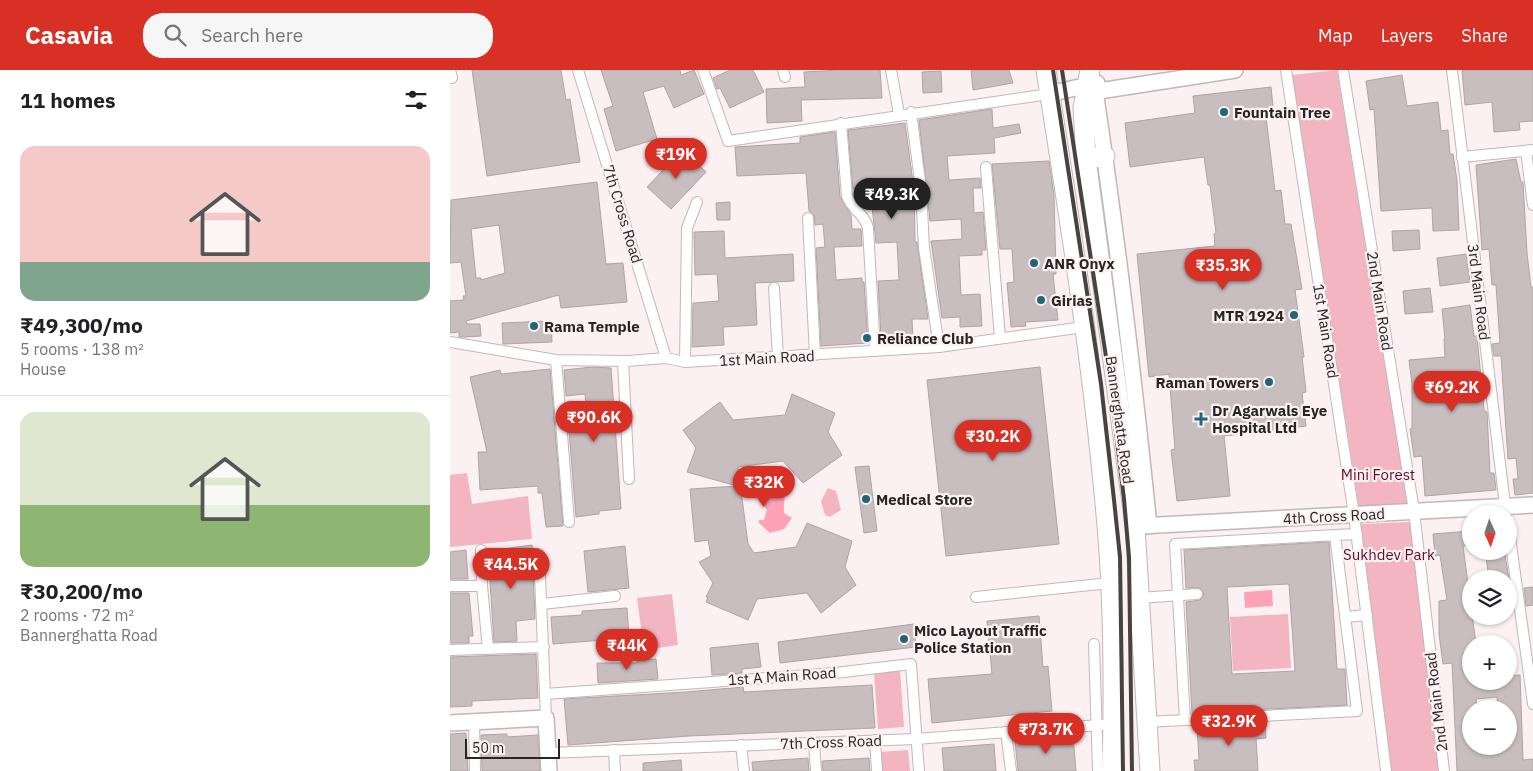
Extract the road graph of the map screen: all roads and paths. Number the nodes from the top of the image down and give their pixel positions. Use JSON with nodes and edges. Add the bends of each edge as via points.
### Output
{"nodes":[{"id":1,"x":450,"y":70,"type":"edge"},
{"id":2,"x":578,"y":70,"type":"edge"},
{"id":3,"x":703,"y":70,"type":"edge"},
{"id":4,"x":891,"y":70,"type":"edge"},
{"id":5,"x":1036,"y":70,"type":"edge"},
{"id":6,"x":1046,"y":70,"type":"edge"},
{"id":7,"x":1177,"y":70,"type":"edge"},
{"id":8,"x":1235,"y":70,"type":"edge"},
{"id":9,"x":1286,"y":70,"type":"edge"},
{"id":10,"x":1343,"y":70,"type":"edge"},
{"id":11,"x":1452,"y":70,"type":"edge"},
{"id":12,"x":450,"y":78,"type":"edge"},
{"id":13,"x":1089,"y":85,"type":"edge"},
{"id":14,"x":1045,"y":94,"type":"junction"},
{"id":15,"x":911,"y":112,"type":"junction"},
{"id":16,"x":898,"y":114,"type":"junction"},
{"id":17,"x":841,"y":123,"type":"junction"},
{"id":18,"x":1530,"y":150,"type":"edge"},
{"id":19,"x":1104,"y":156,"type":"junction"},
{"id":20,"x":1462,"y":157,"type":"junction"},
{"id":21,"x":1086,"y":158,"type":"junction"},
{"id":22,"x":986,"y":167,"type":"dead end"},
{"id":23,"x":697,"y":202,"type":"dead end"},
{"id":24,"x":1533,"y":205,"type":"edge"},
{"id":25,"x":808,"y":218,"type":"dead end"},
{"id":26,"x":774,"y":288,"type":"dead end"},
{"id":27,"x":1084,"y":327,"type":"junction"},
{"id":28,"x":1000,"y":338,"type":"junction"},
{"id":29,"x":450,"y":342,"type":"edge"},
{"id":30,"x":939,"y":347,"type":"junction"},
{"id":31,"x":875,"y":351,"type":"junction"},
{"id":32,"x":815,"y":355,"type":"junction"},
{"id":33,"x":778,"y":357,"type":"junction"},
{"id":34,"x":666,"y":358,"type":"junction"},
{"id":35,"x":556,"y":360,"type":"junction"},
{"id":36,"x":623,"y":361,"type":"junction"},
{"id":37,"x":686,"y":362,"type":"junction"},
{"id":38,"x":629,"y":479,"type":"dead end"},
{"id":39,"x":1505,"y":505,"type":"edge"},
{"id":40,"x":1533,"y":505,"type":"edge"},
{"id":41,"x":1518,"y":508,"type":"edge"},
{"id":42,"x":1462,"y":510,"type":"edge"},
{"id":43,"x":1414,"y":511,"type":"junction"},
{"id":44,"x":1354,"y":514,"type":"junction"},
{"id":45,"x":569,"y":522,"type":"dead end"},
{"id":46,"x":1142,"y":526,"type":"junction"},
{"id":47,"x":1357,"y":534,"type":"junction"},
{"id":48,"x":1335,"y":535,"type":"junction"},
{"id":49,"x":481,"y":550,"type":"dead end"},
{"id":50,"x":539,"y":554,"type":"dead end"},
{"id":51,"x":1513,"y":560,"type":"edge"},
{"id":52,"x":1110,"y":583,"type":"junction"},
{"id":53,"x":450,"y":586,"type":"edge"},
{"id":54,"x":482,"y":586,"type":"junction"},
{"id":55,"x":1197,"y":594,"type":"dead end"},
{"id":56,"x":615,"y":596,"type":"dead end"},
{"id":57,"x":1178,"y":596,"type":"junction"},
{"id":58,"x":976,"y":597,"type":"dead end"},
{"id":59,"x":1139,"y":598,"type":"junction"},
{"id":60,"x":542,"y":604,"type":"junction"},
{"id":61,"x":1367,"y":615,"type":"junction"},
{"id":62,"x":1345,"y":617,"type":"junction"},
{"id":63,"x":1094,"y":644,"type":"dead end"},
{"id":64,"x":544,"y":647,"type":"junction"},
{"id":65,"x":488,"y":649,"type":"junction"},
{"id":66,"x":450,"y":650,"type":"edge"},
{"id":67,"x":545,"y":694,"type":"junction"},
{"id":68,"x":1533,"y":704,"type":"edge"},
{"id":69,"x":546,"y":718,"type":"junction"},
{"id":70,"x":1185,"y":720,"type":"junction"},
{"id":71,"x":474,"y":722,"type":"junction"},
{"id":72,"x":1147,"y":722,"type":"junction"},
{"id":73,"x":450,"y":723,"type":"edge"},
{"id":74,"x":1105,"y":725,"type":"junction"},
{"id":75,"x":1006,"y":732,"type":"junction"},
{"id":76,"x":916,"y":738,"type":"junction"},
{"id":77,"x":875,"y":740,"type":"junction"},
{"id":78,"x":814,"y":743,"type":"junction"},
{"id":79,"x":741,"y":745,"type":"junction"},
{"id":80,"x":614,"y":750,"type":"junction"},
{"id":81,"x":548,"y":752,"type":"junction"},
{"id":82,"x":476,"y":771,"type":"edge"},
{"id":83,"x":549,"y":771,"type":"edge"},
{"id":84,"x":615,"y":771,"type":"edge"},
{"id":85,"x":744,"y":771,"type":"edge"},
{"id":86,"x":816,"y":771,"type":"edge"},
{"id":87,"x":877,"y":771,"type":"edge"},
{"id":88,"x":919,"y":771,"type":"edge"},
{"id":89,"x":1011,"y":771,"type":"edge"},
{"id":90,"x":1098,"y":771,"type":"edge"},
{"id":91,"x":1112,"y":771,"type":"edge"},
{"id":92,"x":1150,"y":771,"type":"edge"},
{"id":93,"x":1386,"y":771,"type":"edge"},
{"id":94,"x":1444,"y":771,"type":"edge"}],
"edges":[{"from":1,"to":12,"type":"street"},
{"from":2,"to":34,"type":"street","name":"7th Cross Road"},
{"from":3,"to":17,"type":"street","via":[[728,140]]},
{"from":4,"to":16,"type":"street"},
{"from":5,"to":14,"type":"street"},
{"from":6,"to":14,"type":"highway","name":"Bannerghatta Road"},
{"from":7,"to":13,"type":"street"},
{"from":8,"to":13,"type":"street"},
{"from":9,"to":44,"type":"street","name":"1st Main Road"},
{"from":10,"to":43,"type":"street","name":"2nd Main Road"},
{"from":11,"to":20,"type":"street","name":"3rd Main Road"},
{"from":13,"to":14,"type":"street"},
{"from":13,"to":19,"type":"street"},
{"from":13,"to":21,"type":"highway","name":"Bannerghatta Road","via":[[1083,108]]},
{"from":14,"to":15,"type":"street"},
{"from":14,"to":27,"type":"highway","name":"Bannerghatta Road"},
{"from":15,"to":16,"type":"street"},
{"from":15,"to":30,"type":"street","via":[[921,189],[924,248]]},
{"from":16,"to":17,"type":"street"},
{"from":17,"to":31,"type":"street","via":[[847,196],[865,218],[868,228]]},
{"from":18,"to":20,"type":"street"},
{"from":18,"to":24,"type":"street"},
{"from":19,"to":21,"type":"highway"},
{"from":19,"to":46,"type":"street","via":[[1134,375]]},
{"from":20,"to":39,"type":"street","name":"3rd Main Road"},
{"from":21,"to":46,"type":"highway","name":"Bannerghatta Road"},
{"from":22,"to":28,"type":"street"},
{"from":23,"to":37,"type":"street","via":[[687,228]]},
{"from":25,"to":32,"type":"street"},
{"from":26,"to":33,"type":"street"},
{"from":27,"to":28,"type":"street","name":"1st Main Road"},
{"from":27,"to":52,"type":"highway","name":"Bannerghatta Road","via":[[1107,526]]},
{"from":28,"to":30,"type":"street","name":"1st Main Road"},
{"from":29,"to":35,"type":"street","name":"1st Main Road"},
{"from":30,"to":31,"type":"street","name":"1st Main Road"},
{"from":31,"to":32,"type":"street","name":"1st Main Road"},
{"from":32,"to":33,"type":"street","name":"1st Main Road"},
{"from":33,"to":37,"type":"street","name":"1st Main Road"},
{"from":34,"to":36,"type":"street","name":"1st Main Road"},
{"from":34,"to":37,"type":"street","name":"1st Main Road"},
{"from":35,"to":36,"type":"street","name":"1st Main Road"},
{"from":35,"to":45,"type":"street"},
{"from":36,"to":38,"type":"street"},
{"from":40,"to":41,"type":"street","name":"4th Cross Road"},
{"from":42,"to":43,"type":"street","name":"4th Cross Road"},
{"from":43,"to":44,"type":"street","name":"4th Cross Road"},
{"from":43,"to":94,"type":"street","name":"2nd Main Road"},
{"from":44,"to":46,"type":"street","name":"4th Cross Road"},
{"from":44,"to":47,"type":"street","name":"1st Main Road"},
{"from":46,"to":59,"type":"highway","name":"Bannerghatta Road"},
{"from":47,"to":48,"type":"street"},
{"from":47,"to":61,"type":"street","name":"1st Main Road"},
{"from":48,"to":57,"type":"street","via":[[1175,544]]},
{"from":48,"to":62,"type":"street"},
{"from":49,"to":54,"type":"street"},
{"from":50,"to":60,"type":"street"},
{"from":51,"to":68,"type":"street"},
{"from":52,"to":58,"type":"street"},
{"from":52,"to":74,"type":"highway","name":"Bannerghatta Road"},
{"from":53,"to":54,"type":"street"},
{"from":54,"to":65,"type":"street"},
{"from":55,"to":57,"type":"street"},
{"from":56,"to":60,"type":"street"},
{"from":57,"to":59,"type":"street"},
{"from":57,"to":70,"type":"street"},
{"from":59,"to":72,"type":"highway","name":"Bannerghatta Road"},
{"from":60,"to":64,"type":"street"},
{"from":61,"to":62,"type":"street"},
{"from":61,"to":93,"type":"street","name":"1st Main Road"},
{"from":62,"to":70,"type":"street","via":[[1357,711]]},
{"from":63,"to":74,"type":"street"},
{"from":64,"to":65,"type":"street"},
{"from":64,"to":67,"type":"street"},
{"from":65,"to":66,"type":"street"},
{"from":67,"to":69,"type":"street"},
{"from":67,"to":76,"type":"street","name":"1st A Main Road","via":[[911,664]]},
{"from":69,"to":71,"type":"street"},
{"from":69,"to":81,"type":"street"},
{"from":70,"to":72,"type":"street"},
{"from":71,"to":73,"type":"street"},
{"from":71,"to":82,"type":"street"},
{"from":72,"to":92,"type":"highway","name":"Bannerghatta Road"},
{"from":74,"to":75,"type":"street","name":"7th Cross Road"},
{"from":74,"to":90,"type":"street"},
{"from":74,"to":91,"type":"highway","name":"Bannerghatta Road"},
{"from":75,"to":76,"type":"street","name":"7th Cross Road"},
{"from":75,"to":89,"type":"street"},
{"from":76,"to":77,"type":"street","name":"7th Cross Road"},
{"from":76,"to":88,"type":"street","name":"1st A Main Road"},
{"from":77,"to":78,"type":"street","name":"7th Cross Road"},
{"from":77,"to":87,"type":"street"},
{"from":78,"to":79,"type":"street","name":"7th Cross Road"},
{"from":78,"to":86,"type":"street"},
{"from":79,"to":80,"type":"street","name":"7th Cross Road"},
{"from":79,"to":85,"type":"street"},
{"from":80,"to":81,"type":"street","name":"7th Cross Road"},
{"from":80,"to":84,"type":"street"},
{"from":81,"to":83,"type":"street"}]}
